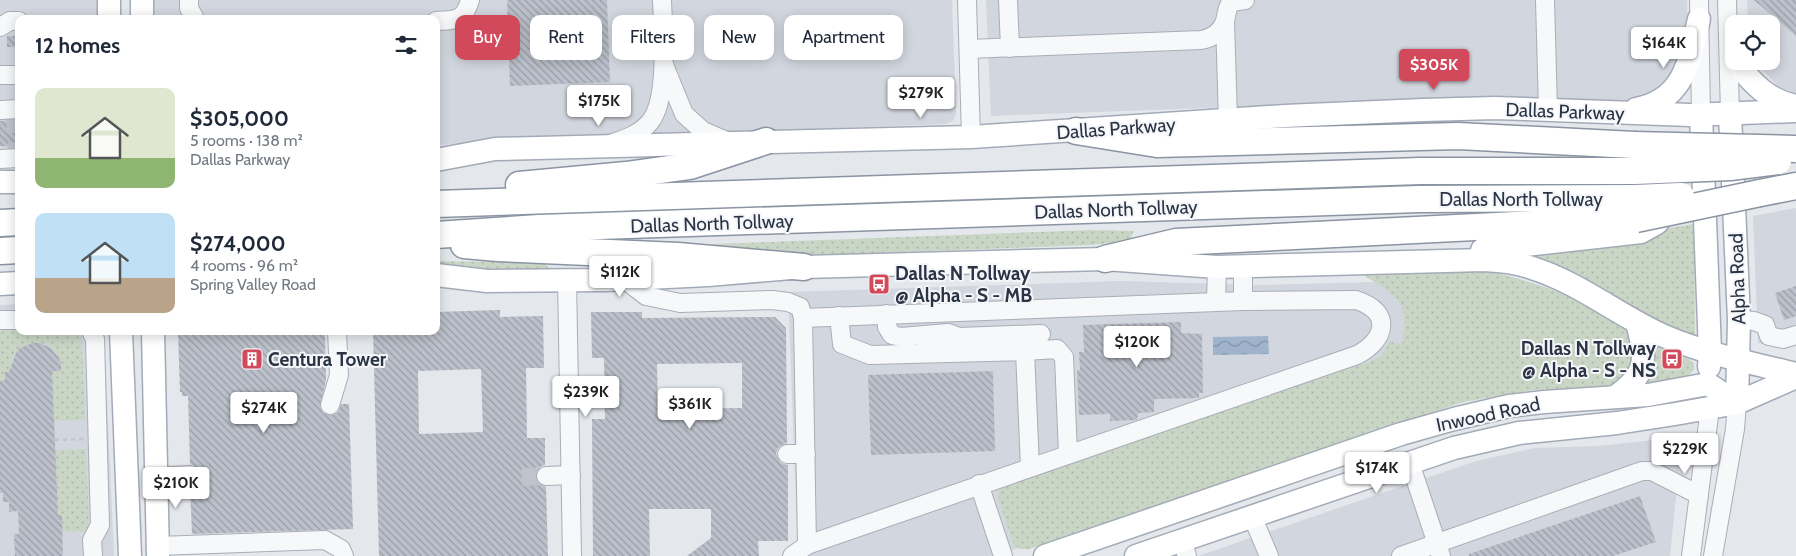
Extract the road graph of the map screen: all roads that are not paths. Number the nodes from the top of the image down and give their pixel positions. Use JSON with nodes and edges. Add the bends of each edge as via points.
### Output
{"nodes":[{"id":1,"x":142,"y":0,"type":"edge"},
{"id":2,"x":189,"y":0,"type":"edge"},
{"id":3,"x":470,"y":0,"type":"edge"},
{"id":4,"x":662,"y":0,"type":"edge"},
{"id":5,"x":967,"y":0,"type":"edge"},
{"id":6,"x":1008,"y":0,"type":"edge"},
{"id":7,"x":1245,"y":0,"type":"edge"},
{"id":8,"x":1546,"y":0,"type":"edge"},
{"id":9,"x":1727,"y":0,"type":"edge"},
{"id":10,"x":1699,"y":10,"type":"edge"},
{"id":11,"x":142,"y":15,"type":"edge"},
{"id":12,"x":193,"y":15,"type":"edge"},
{"id":13,"x":1729,"y":15,"type":"edge"},
{"id":14,"x":15,"y":21,"type":"edge"},
{"id":15,"x":440,"y":21,"type":"edge"},
{"id":16,"x":1225,"y":22,"type":"junction"},
{"id":17,"x":0,"y":27,"type":"edge"},
{"id":18,"x":1010,"y":48,"type":"junction"},
{"id":19,"x":969,"y":49,"type":"junction"},
{"id":20,"x":664,"y":64,"type":"junction"},
{"id":21,"x":1732,"y":70,"type":"edge"},
{"id":22,"x":1742,"y":70,"type":"edge"},
{"id":23,"x":0,"y":75,"type":"edge"},
{"id":24,"x":15,"y":76,"type":"edge"},
{"id":25,"x":1796,"y":106,"type":"edge"},
{"id":26,"x":1548,"y":110,"type":"junction"},
{"id":27,"x":1796,"y":111,"type":"edge"},
{"id":28,"x":1619,"y":113,"type":"junction"},
{"id":29,"x":1730,"y":114,"type":"junction"},
{"id":30,"x":1701,"y":115,"type":"junction"},
{"id":31,"x":1228,"y":120,"type":"junction"},
{"id":32,"x":1076,"y":131,"type":"junction"},
{"id":33,"x":971,"y":137,"type":"junction"},
{"id":34,"x":766,"y":141,"type":"junction"},
{"id":35,"x":729,"y":142,"type":"junction"},
{"id":36,"x":604,"y":146,"type":"junction"},
{"id":37,"x":1796,"y":149,"type":"edge"},
{"id":38,"x":15,"y":152,"type":"edge"},
{"id":39,"x":0,"y":159,"type":"edge"},
{"id":40,"x":440,"y":159,"type":"edge"},
{"id":41,"x":1796,"y":159,"type":"edge"},
{"id":42,"x":0,"y":182,"type":"edge"},
{"id":43,"x":15,"y":182,"type":"edge"},
{"id":44,"x":1796,"y":186,"type":"edge"},
{"id":45,"x":440,"y":192,"type":"edge"},
{"id":46,"x":440,"y":204,"type":"edge"},
{"id":47,"x":1635,"y":209,"type":"junction"},
{"id":48,"x":15,"y":222,"type":"edge"},
{"id":49,"x":0,"y":223,"type":"edge"},
{"id":50,"x":440,"y":234,"type":"edge"},
{"id":51,"x":440,"y":242,"type":"edge"},
{"id":52,"x":15,"y":250,"type":"edge"},
{"id":53,"x":0,"y":251,"type":"edge"},
{"id":54,"x":1105,"y":259,"type":"junction"},
{"id":55,"x":1440,"y":261,"type":"junction"},
{"id":56,"x":1243,"y":266,"type":"junction"},
{"id":57,"x":804,"y":267,"type":"junction"},
{"id":58,"x":1217,"y":267,"type":"junction"},
{"id":59,"x":440,"y":275,"type":"edge"},
{"id":60,"x":624,"y":279,"type":"junction"},
{"id":61,"x":567,"y":280,"type":"junction"},
{"id":62,"x":15,"y":283,"type":"edge"},
{"id":63,"x":0,"y":284,"type":"edge"},
{"id":64,"x":1243,"y":301,"type":"junction"},
{"id":65,"x":1216,"y":302,"type":"junction"},
{"id":66,"x":886,"y":314,"type":"junction"},
{"id":67,"x":839,"y":316,"type":"junction"},
{"id":68,"x":803,"y":318,"type":"junction"},
{"id":69,"x":0,"y":320,"type":"edge"},
{"id":70,"x":15,"y":320,"type":"edge"},
{"id":71,"x":1739,"y":320,"type":"junction"},
{"id":72,"x":1637,"y":323,"type":"junction"},
{"id":73,"x":1041,"y":334,"type":"dead end"},
{"id":74,"x":93,"y":335,"type":"edge"},
{"id":75,"x":121,"y":335,"type":"edge"},
{"id":76,"x":153,"y":335,"type":"edge"},
{"id":77,"x":337,"y":335,"type":"edge"},
{"id":78,"x":1796,"y":335,"type":"edge"},
{"id":79,"x":959,"y":337,"type":"junction"},
{"id":80,"x":1025,"y":351,"type":"junction"},
{"id":81,"x":1710,"y":352,"type":"junction"},
{"id":82,"x":906,"y":354,"type":"junction"},
{"id":83,"x":1738,"y":360,"type":"junction"},
{"id":84,"x":1796,"y":376,"type":"edge"},
{"id":85,"x":1708,"y":384,"type":"junction"},
{"id":86,"x":1615,"y":397,"type":"junction"},
{"id":87,"x":1736,"y":402,"type":"junction"},
{"id":88,"x":330,"y":405,"type":"dead end"},
{"id":89,"x":1710,"y":408,"type":"junction"},
{"id":90,"x":1401,"y":434,"type":"junction"},
{"id":91,"x":788,"y":454,"type":"dead end"},
{"id":92,"x":806,"y":454,"type":"junction"},
{"id":93,"x":1068,"y":454,"type":"junction"},
{"id":94,"x":1410,"y":463,"type":"junction"},
{"id":95,"x":1030,"y":467,"type":"junction"},
{"id":96,"x":190,"y":475,"type":"dead end"},
{"id":97,"x":571,"y":475,"type":"junction"},
{"id":98,"x":546,"y":476,"type":"tunnel mouth"},
{"id":99,"x":156,"y":477,"type":"junction"},
{"id":100,"x":979,"y":484,"type":"junction"},
{"id":101,"x":1699,"y":495,"type":"junction"},
{"id":102,"x":1252,"y":516,"type":"junction"},
{"id":103,"x":129,"y":524,"type":"junction"},
{"id":104,"x":100,"y":525,"type":"junction"},
{"id":105,"x":196,"y":550,"type":"edge"},
{"id":106,"x":808,"y":550,"type":"edge"},
{"id":107,"x":1174,"y":550,"type":"edge"},
{"id":108,"x":1439,"y":550,"type":"edge"},
{"id":109,"x":158,"y":551,"type":"edge"},
{"id":110,"x":93,"y":556,"type":"edge"},
{"id":111,"x":130,"y":556,"type":"edge"},
{"id":112,"x":344,"y":556,"type":"edge"},
{"id":113,"x":572,"y":556,"type":"edge"},
{"id":114,"x":792,"y":556,"type":"edge"},
{"id":115,"x":1003,"y":556,"type":"edge"},
{"id":116,"x":1045,"y":556,"type":"edge"},
{"id":117,"x":1136,"y":556,"type":"edge"},
{"id":118,"x":1269,"y":556,"type":"edge"},
{"id":119,"x":1401,"y":556,"type":"edge"},
{"id":120,"x":1691,"y":556,"type":"edge"},
{"id":121,"x":1713,"y":556,"type":"edge"}],
"edges":[{"from":1,"to":11,"type":"main road"},
{"from":2,"to":12,"type":"street"},
{"from":3,"to":15,"type":"street","via":[[464,14],[456,20]]},
{"from":4,"to":20,"type":"street"},
{"from":5,"to":19,"type":"street"},
{"from":6,"to":18,"type":"street"},
{"from":7,"to":16,"type":"street","via":[[1230,2]]},
{"from":8,"to":26,"type":"street"},
{"from":9,"to":13,"type":"street","name":"Alpha Road"},
{"from":10,"to":28,"type":"main road","via":[[1689,59],[1674,90],[1662,101]]},
{"from":10,"to":30,"type":"street","name":"Alpha Road"},
{"from":14,"to":17,"type":"street"},
{"from":16,"to":18,"type":"street","via":[[1211,38],[1201,40]]},
{"from":16,"to":31,"type":"street"},
{"from":18,"to":19,"type":"street"},
{"from":19,"to":33,"type":"street"},
{"from":20,"to":35,"type":"street","via":[[684,114],[703,131]]},
{"from":20,"to":36,"type":"street","via":[[659,102],[651,121],[634,136]]},
{"from":21,"to":29,"type":"street","name":"Alpha Road"},
{"from":22,"to":25,"type":"main road","via":[[1764,94]]},
{"from":23,"to":24,"type":"street"},
{"from":26,"to":28,"type":"main road","name":"Dallas Parkway"},
{"from":26,"to":31,"type":"main road","name":"Dallas Parkway","via":[[1423,110]]},
{"from":27,"to":29,"type":"main road","name":"Dallas Parkway"},
{"from":28,"to":30,"type":"main road","name":"Dallas Parkway"},
{"from":28,"to":55,"type":"main road","via":[[1658,131],[1671,147],[1670,204],[1657,223],[1641,232],[1470,252]]},
{"from":29,"to":30,"type":"main road","name":"Dallas Parkway"},
{"from":29,"to":71,"type":"main road","name":"Alpha Road"},
{"from":30,"to":81,"type":"main road","name":"Alpha Road"},
{"from":31,"to":32,"type":"main road","name":"Dallas Parkway"},
{"from":32,"to":33,"type":"main road","name":"Dallas Parkway"},
{"from":32,"to":37,"type":"highway","bridge":true,"via":[[1157,144],[1458,136]]},
{"from":33,"to":34,"type":"main road","name":"Dallas Parkway"},
{"from":34,"to":35,"type":"main road","name":"Dallas Parkway"},
{"from":34,"to":45,"type":"highway","via":[[690,166]]},
{"from":35,"to":36,"type":"main road","name":"Dallas Parkway"},
{"from":36,"to":40,"type":"main road","name":"Dallas Parkway","via":[[495,149]]},
{"from":38,"to":39,"type":"street"},
{"from":41,"to":46,"type":"highway","name":"Dallas North Tollway","bridge":true,"via":[[1730,167],[1410,172]]},
{"from":42,"to":43,"type":"main road"},
{"from":44,"to":47,"type":"highway","name":"Dallas North Tollway","bridge":true},
{"from":47,"to":50,"type":"highway","name":"Dallas North Tollway","via":[[1409,199]]},
{"from":47,"to":54,"type":"highway","via":[[1176,242]]},
{"from":48,"to":49,"type":"highway"},
{"from":51,"to":57,"type":"highway"},
{"from":52,"to":53,"type":"highway"},
{"from":54,"to":57,"type":"main road"},
{"from":54,"to":58,"type":"main road"},
{"from":55,"to":56,"type":"main road"},
{"from":55,"to":72,"type":"main road","via":[[1505,261],[1533,268],[1576,286]]},
{"from":56,"to":58,"type":"main road"},
{"from":56,"to":64,"type":"street"},
{"from":57,"to":60,"type":"main road"},
{"from":58,"to":65,"type":"street"},
{"from":59,"to":61,"type":"main road","via":[[488,281]]},
{"from":60,"to":61,"type":"main road"},
{"from":60,"to":68,"type":"street","via":[[646,296],[680,303],[788,302],[800,307]]},
{"from":61,"to":97,"type":"street"},
{"from":62,"to":63,"type":"main road"},
{"from":64,"to":65,"type":"street"},
{"from":64,"to":93,"type":"street","via":[[1356,300],[1378,311],[1380,331],[1372,345],[1357,355]]},
{"from":65,"to":66,"type":"street"},
{"from":66,"to":67,"type":"street"},
{"from":66,"to":79,"type":"street","via":[[887,327],[892,334],[901,337],[948,333]]},
{"from":67,"to":68,"type":"street"},
{"from":67,"to":82,"type":"street","via":[[842,344],[870,355]]},
{"from":68,"to":92,"type":"street"},
{"from":69,"to":70,"type":"street"},
{"from":71,"to":78,"type":"street","via":[[1765,325],[1769,336],[1783,339]]},
{"from":71,"to":83,"type":"main road","name":"Alpha Road"},
{"from":72,"to":81,"type":"main road"},
{"from":72,"to":86,"type":"main road","via":[[1643,345],[1643,366],[1632,383]]},
{"from":73,"to":79,"type":"street"},
{"from":74,"to":104,"type":"street"},
{"from":75,"to":103,"type":"main road"},
{"from":76,"to":99,"type":"main road"},
{"from":77,"to":88,"type":"street","via":[[339,374]]},
{"from":79,"to":82,"type":"street","via":[[948,342],[929,342]]},
{"from":80,"to":82,"type":"street"},
{"from":80,"to":93,"type":"street","via":[[1058,350],[1064,358]]},
{"from":80,"to":95,"type":"street"},
{"from":81,"to":83,"type":"main road","name":"Inwood Road"},
{"from":81,"to":85,"type":"main road","name":"Alpha Road"},
{"from":83,"to":84,"type":"main road","name":"Inwood Road"},
{"from":83,"to":87,"type":"main road","name":"Alpha Road"},
{"from":84,"to":87,"type":"main road","name":"Inwood Road"},
{"from":85,"to":86,"type":"main road","name":"Inwood Road","via":[[1648,395]]},
{"from":85,"to":87,"type":"main road"},
{"from":85,"to":89,"type":"main road","name":"Alpha Road"},
{"from":86,"to":90,"type":"main road","name":"Inwood Road","via":[[1508,406]]},
{"from":87,"to":89,"type":"main road","name":"Inwood Road"},
{"from":87,"to":121,"type":"street","name":"Alpha Road","via":[[1735,429]]},
{"from":89,"to":94,"type":"main road","name":"Inwood Road","via":[[1617,423],[1519,433],[1454,448]]},
{"from":89,"to":101,"type":"street","name":"Alpha Road"},
{"from":90,"to":94,"type":"main road"},
{"from":90,"to":116,"type":"main road","name":"Inwood Road"},
{"from":91,"to":92,"type":"street"},
{"from":92,"to":106,"type":"street"},
{"from":93,"to":95,"type":"street"},
{"from":94,"to":102,"type":"main road","name":"Inwood Road"},
{"from":94,"to":108,"type":"street"},
{"from":95,"to":100,"type":"street"},
{"from":96,"to":99,"type":"street"},
{"from":97,"to":98,"type":"street"},
{"from":97,"to":113,"type":"street"},
{"from":99,"to":109,"type":"main road"},
{"from":100,"to":106,"type":"street"},
{"from":100,"to":115,"type":"street"},
{"from":101,"to":108,"type":"street","via":[[1652,471],[1642,471],[1506,518]]},
{"from":101,"to":120,"type":"street","name":"Alpha Road"},
{"from":102,"to":107,"type":"main road","name":"Inwood Road"},
{"from":102,"to":118,"type":"street"},
{"from":103,"to":104,"type":"street"},
{"from":103,"to":111,"type":"main road"},
{"from":104,"to":110,"type":"street","via":[[92,540]]},
{"from":105,"to":109,"type":"street"},
{"from":105,"to":112,"type":"street","via":[[325,540],[341,549]]},
{"from":106,"to":114,"type":"street"},
{"from":107,"to":117,"type":"main road","name":"Inwood Road"},
{"from":108,"to":119,"type":"street"}]}
